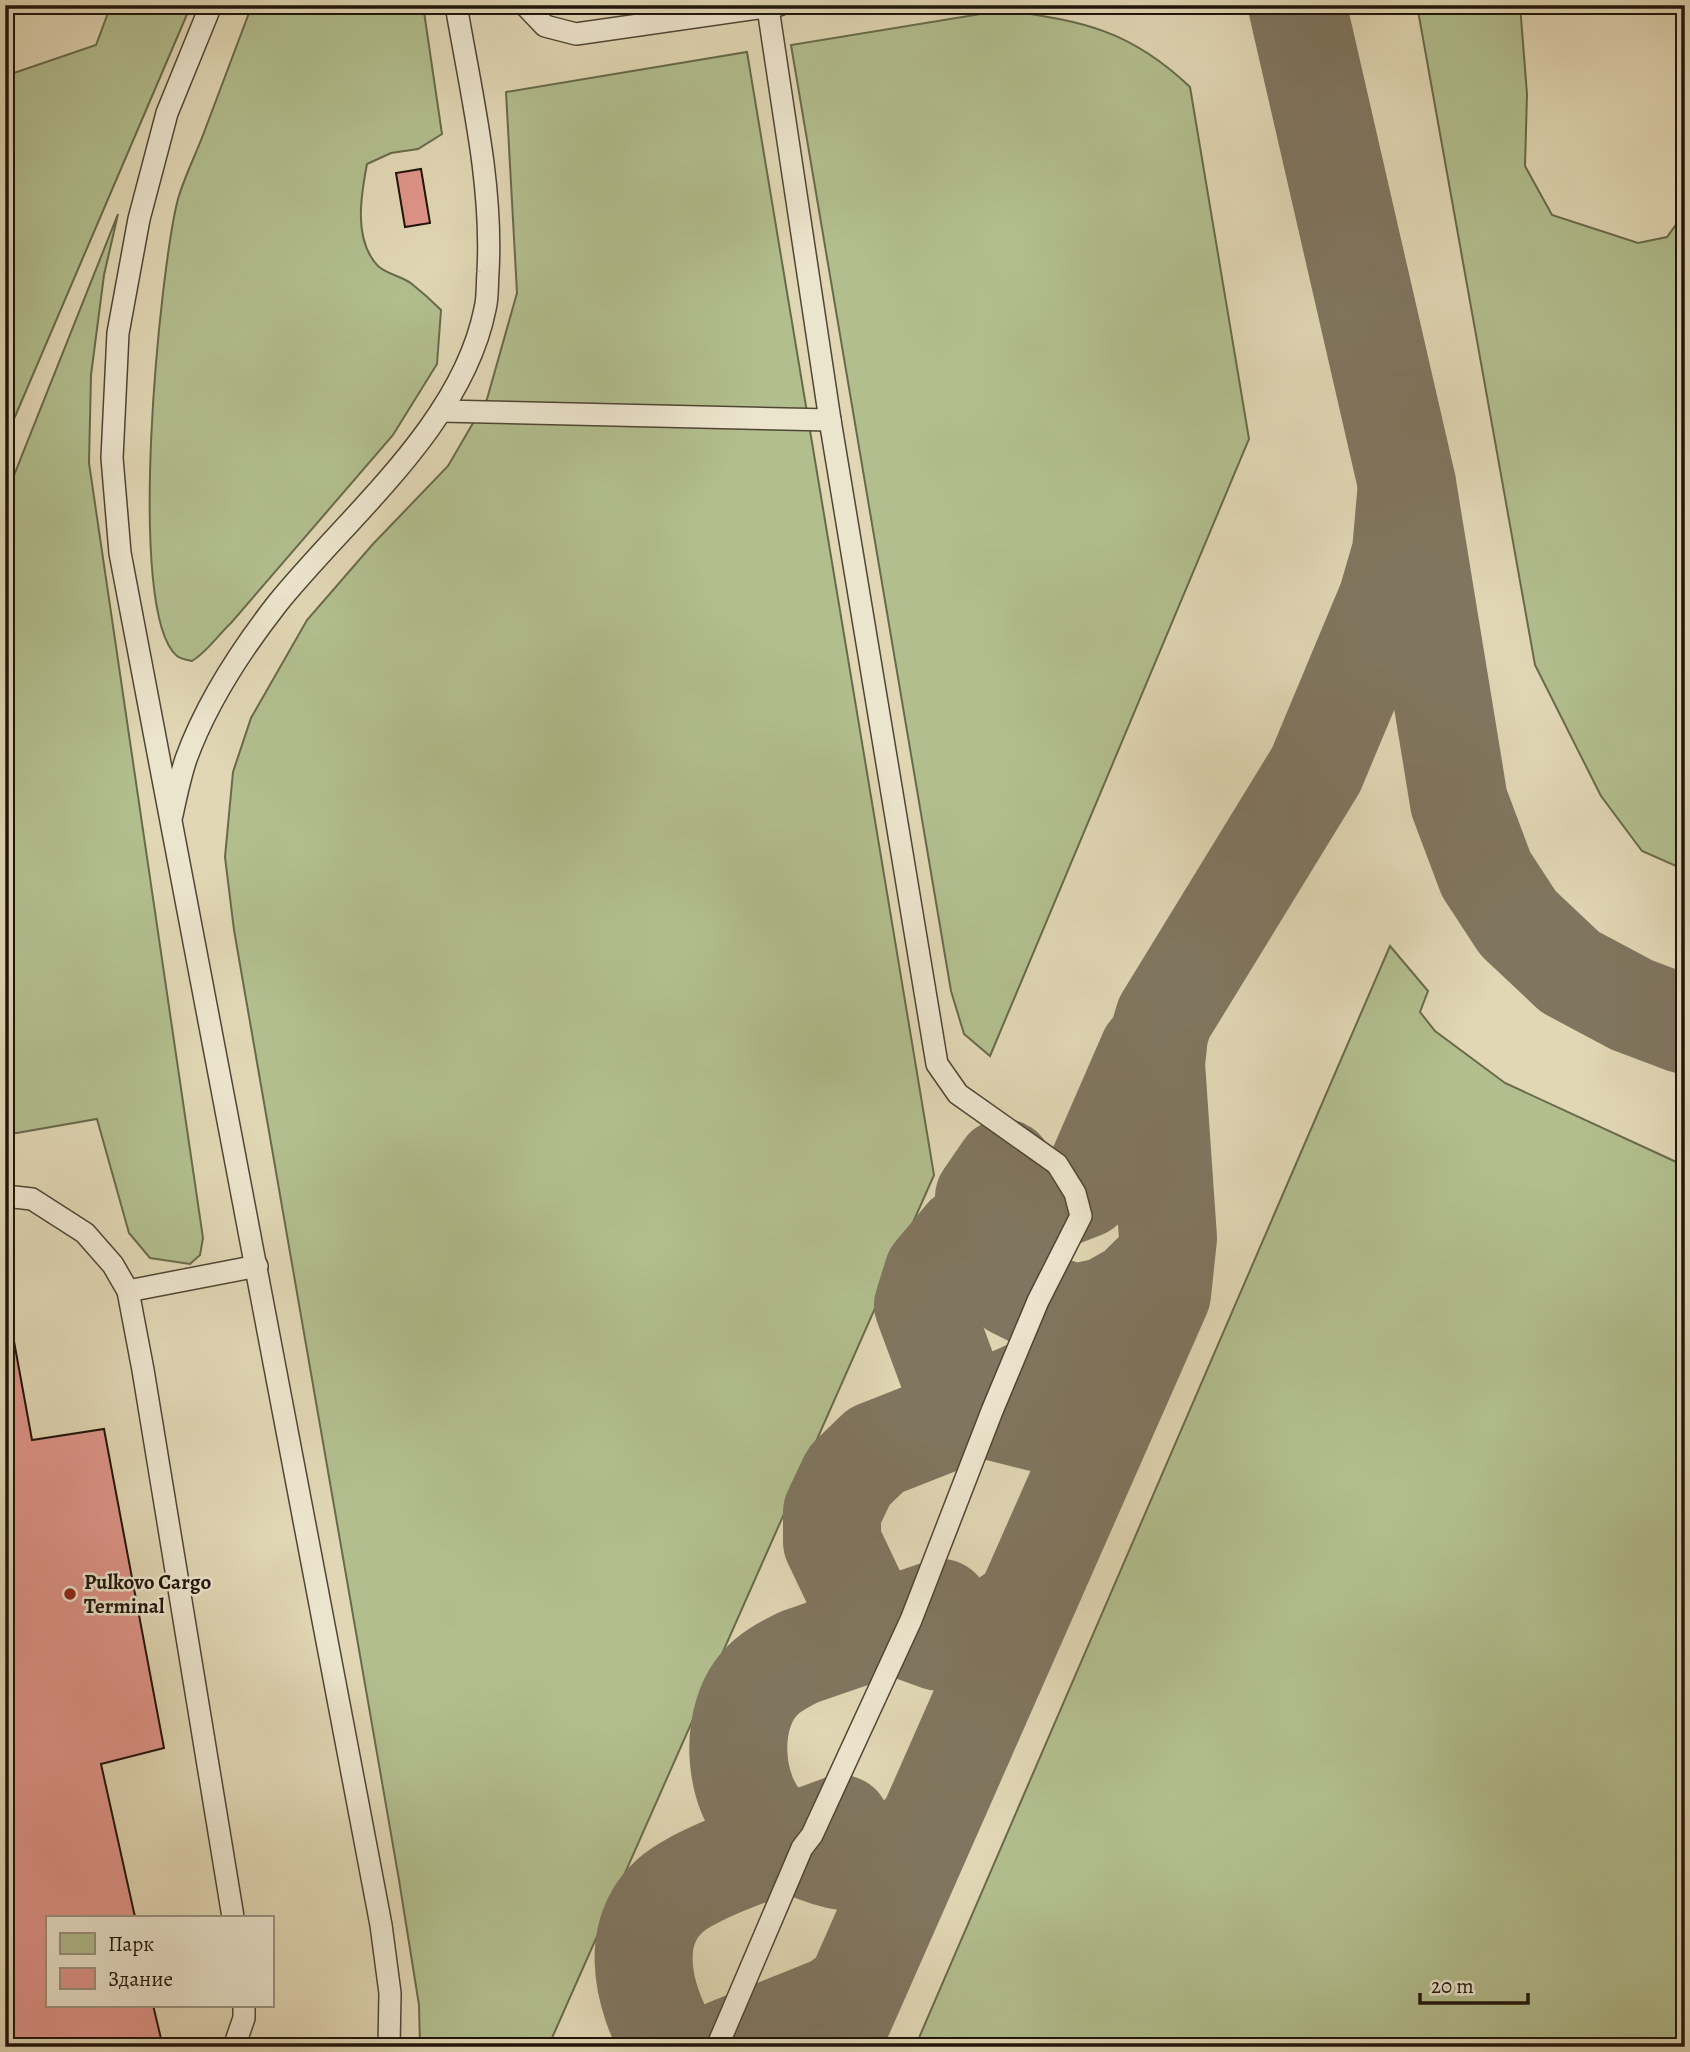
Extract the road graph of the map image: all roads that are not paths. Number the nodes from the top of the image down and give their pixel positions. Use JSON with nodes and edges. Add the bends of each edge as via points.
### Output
{"nodes":[{"id":1,"x":211,"y":5,"type":"edge"},
{"id":2,"x":456,"y":5,"type":"edge"},
{"id":3,"x":525,"y":5,"type":"edge"},
{"id":4,"x":774,"y":6,"type":"edge"},
{"id":5,"x":441,"y":411,"type":"junction"},
{"id":6,"x":830,"y":420,"type":"junction"},
{"id":7,"x":169,"y":824,"type":"junction"},
{"id":8,"x":5,"y":1196,"type":"edge"},
{"id":9,"x":257,"y":1266,"type":"junction"},
{"id":10,"x":128,"y":1291,"type":"junction"},
{"id":11,"x":233,"y":1916,"type":"edge"},
{"id":12,"x":244,"y":2007,"type":"edge"},
{"id":13,"x":234,"y":2047,"type":"edge"},
{"id":14,"x":388,"y":2047,"type":"edge"},
{"id":15,"x":717,"y":2047,"type":"edge"}],
"edges":[{"from":1,"to":7,"type":"lane","via":[[167,113],[139,219],[118,333],[112,458],[120,553]]},
{"from":2,"to":5,"type":"lane","via":[[490,237],[485,309],[464,370]]},
{"from":3,"to":4,"type":"lane","via":[[545,26],[576,34]]},
{"from":4,"to":6,"type":"lane"},
{"from":5,"to":6,"type":"lane"},
{"from":5,"to":7,"type":"lane","via":[[400,466],[277,605],[216,694],[186,759]]},
{"from":6,"to":15,"type":"lane","via":[[937,1064],[958,1094],[1057,1164],[1075,1193],[1081,1216],[1038,1301],[911,1620],[802,1848]]},
{"from":7,"to":9,"type":"lane"},
{"from":8,"to":10,"type":"lane","via":[[32,1199],[85,1233]]},
{"from":9,"to":10,"type":"lane"},
{"from":9,"to":14,"type":"lane","via":[[381,1924],[390,1993]]},
{"from":10,"to":11,"type":"lane"},
{"from":12,"to":13,"type":"lane"}]}
